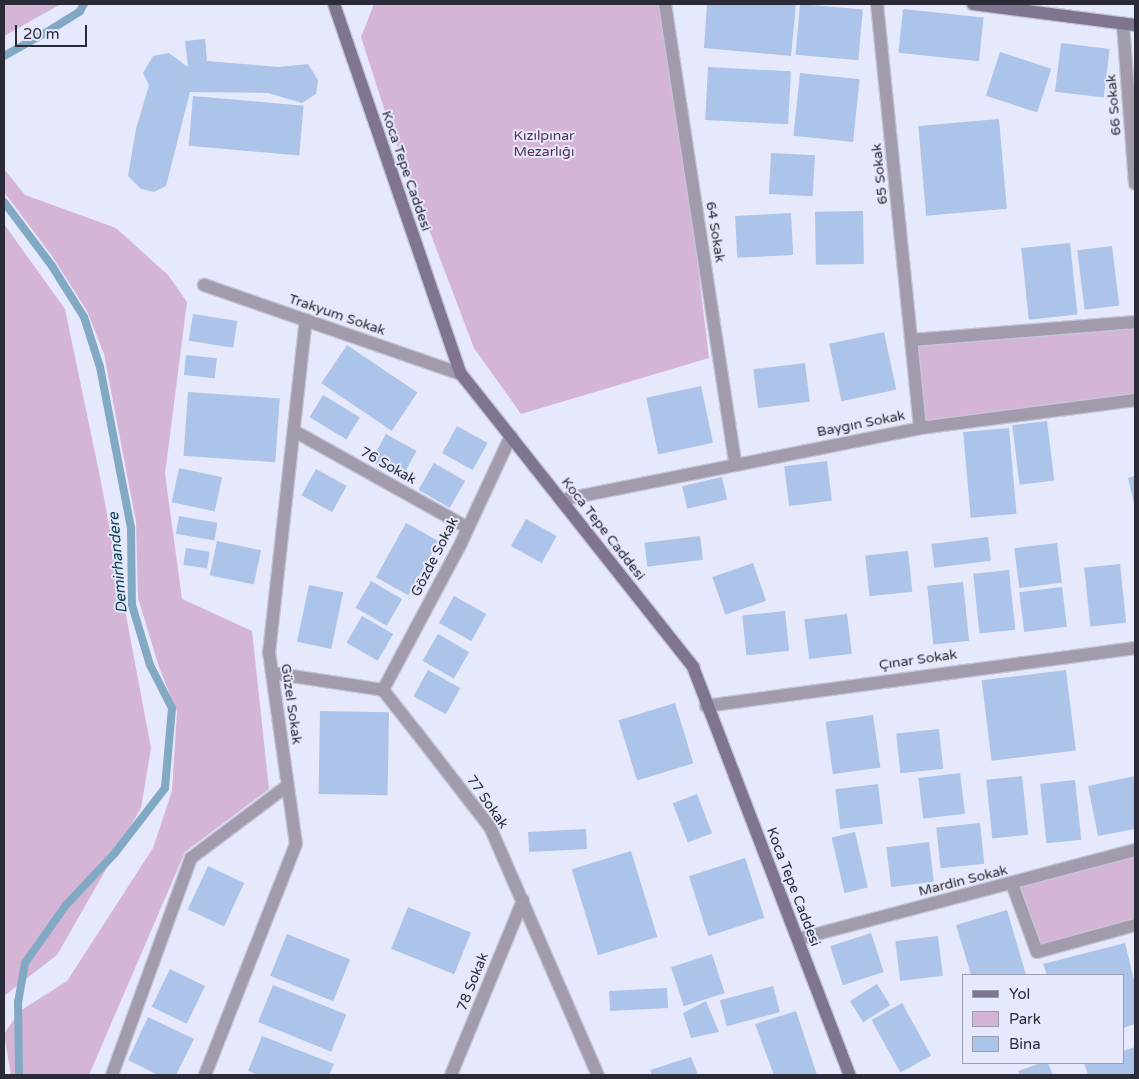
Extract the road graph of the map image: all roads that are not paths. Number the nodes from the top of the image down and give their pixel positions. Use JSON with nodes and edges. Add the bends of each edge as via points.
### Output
{"nodes":[{"id":1,"x":334,"y":4,"type":"edge"},
{"id":2,"x":665,"y":4,"type":"edge"},
{"id":3,"x":877,"y":4,"type":"edge"},
{"id":4,"x":973,"y":4,"type":"edge"},
{"id":5,"x":1129,"y":24,"type":"edge"},
{"id":6,"x":1135,"y":184,"type":"edge"},
{"id":7,"x":204,"y":285,"type":"dead end"},
{"id":8,"x":306,"y":320,"type":"junction"},
{"id":9,"x":1135,"y":322,"type":"edge"},
{"id":10,"x":912,"y":340,"type":"junction"},
{"id":11,"x":461,"y":374,"type":"junction"},
{"id":12,"x":1135,"y":400,"type":"edge"},
{"id":13,"x":920,"y":428,"type":"junction"},
{"id":14,"x":294,"y":431,"type":"junction"},
{"id":15,"x":511,"y":436,"type":"junction"},
{"id":16,"x":735,"y":464,"type":"junction"},
{"id":17,"x":561,"y":500,"type":"junction"},
{"id":18,"x":468,"y":528,"type":"junction"},
{"id":19,"x":1135,"y":648,"type":"edge"},
{"id":20,"x":272,"y":672,"type":"junction"},
{"id":21,"x":382,"y":690,"type":"junction"},
{"id":22,"x":706,"y":706,"type":"junction"},
{"id":23,"x":288,"y":786,"type":"junction"},
{"id":24,"x":1135,"y":850,"type":"edge"},
{"id":25,"x":1012,"y":884,"type":"junction"},
{"id":26,"x":523,"y":900,"type":"junction"},
{"id":27,"x":1135,"y":925,"type":"edge"},
{"id":28,"x":798,"y":939,"type":"junction"},
{"id":29,"x":112,"y":1075,"type":"edge"},
{"id":30,"x":205,"y":1075,"type":"edge"},
{"id":31,"x":450,"y":1075,"type":"edge"},
{"id":32,"x":598,"y":1075,"type":"edge"},
{"id":33,"x":850,"y":1075,"type":"edge"}],
"edges":[{"from":1,"to":11,"type":"main road","name":"Koca Tepe Caddesi"},
{"from":2,"to":16,"type":"street","name":"64 Sokak"},
{"from":3,"to":10,"type":"street","name":"65 Sokak"},
{"from":4,"to":5,"type":"main road"},
{"from":5,"to":6,"type":"street","name":"66 Sokak"},
{"from":7,"to":8,"type":"street","name":"Trakyum Sokak"},
{"from":8,"to":11,"type":"street","name":"Trakyum Sokak"},
{"from":8,"to":14,"type":"street","name":"Güzel Sokak"},
{"from":9,"to":10,"type":"street"},
{"from":10,"to":13,"type":"street","name":"Baygın Sokak"},
{"from":11,"to":15,"type":"main road","name":"Koca Tepe Caddesi"},
{"from":12,"to":13,"type":"street"},
{"from":13,"to":16,"type":"street","name":"Baygın Sokak"},
{"from":14,"to":18,"type":"street","name":"76 Sokak"},
{"from":14,"to":20,"type":"street","name":"Güzel Sokak","via":[[269,653]]},
{"from":15,"to":17,"type":"main road","name":"Koca Tepe Caddesi"},
{"from":15,"to":18,"type":"street","name":"Gözde Sokak"},
{"from":16,"to":17,"type":"street","name":"Baygın Sokak"},
{"from":17,"to":22,"type":"main road","name":"Koca Tepe Caddesi","via":[[693,668]]},
{"from":18,"to":21,"type":"street","name":"Gözde Sokak"},
{"from":19,"to":22,"type":"street","name":"Çınar Sokak"},
{"from":20,"to":21,"type":"street"},
{"from":20,"to":23,"type":"street","name":"Güzel Sokak"},
{"from":21,"to":26,"type":"street","name":"77 Sokak","via":[[490,827]]},
{"from":22,"to":28,"type":"main road","name":"Koca Tepe Caddesi"},
{"from":23,"to":29,"type":"street","via":[[191,858]]},
{"from":23,"to":30,"type":"street","name":"Güzel Sokak","via":[[296,844]]},
{"from":24,"to":25,"type":"street","name":"Mardin Sokak"},
{"from":25,"to":27,"type":"street","via":[[1037,952]]},
{"from":25,"to":28,"type":"street","name":"Mardin Sokak"},
{"from":26,"to":31,"type":"street","name":"78 Sokak"},
{"from":26,"to":32,"type":"street","name":"77 Sokak"},
{"from":28,"to":33,"type":"main road","name":"Koca Tepe Caddesi"}]}
